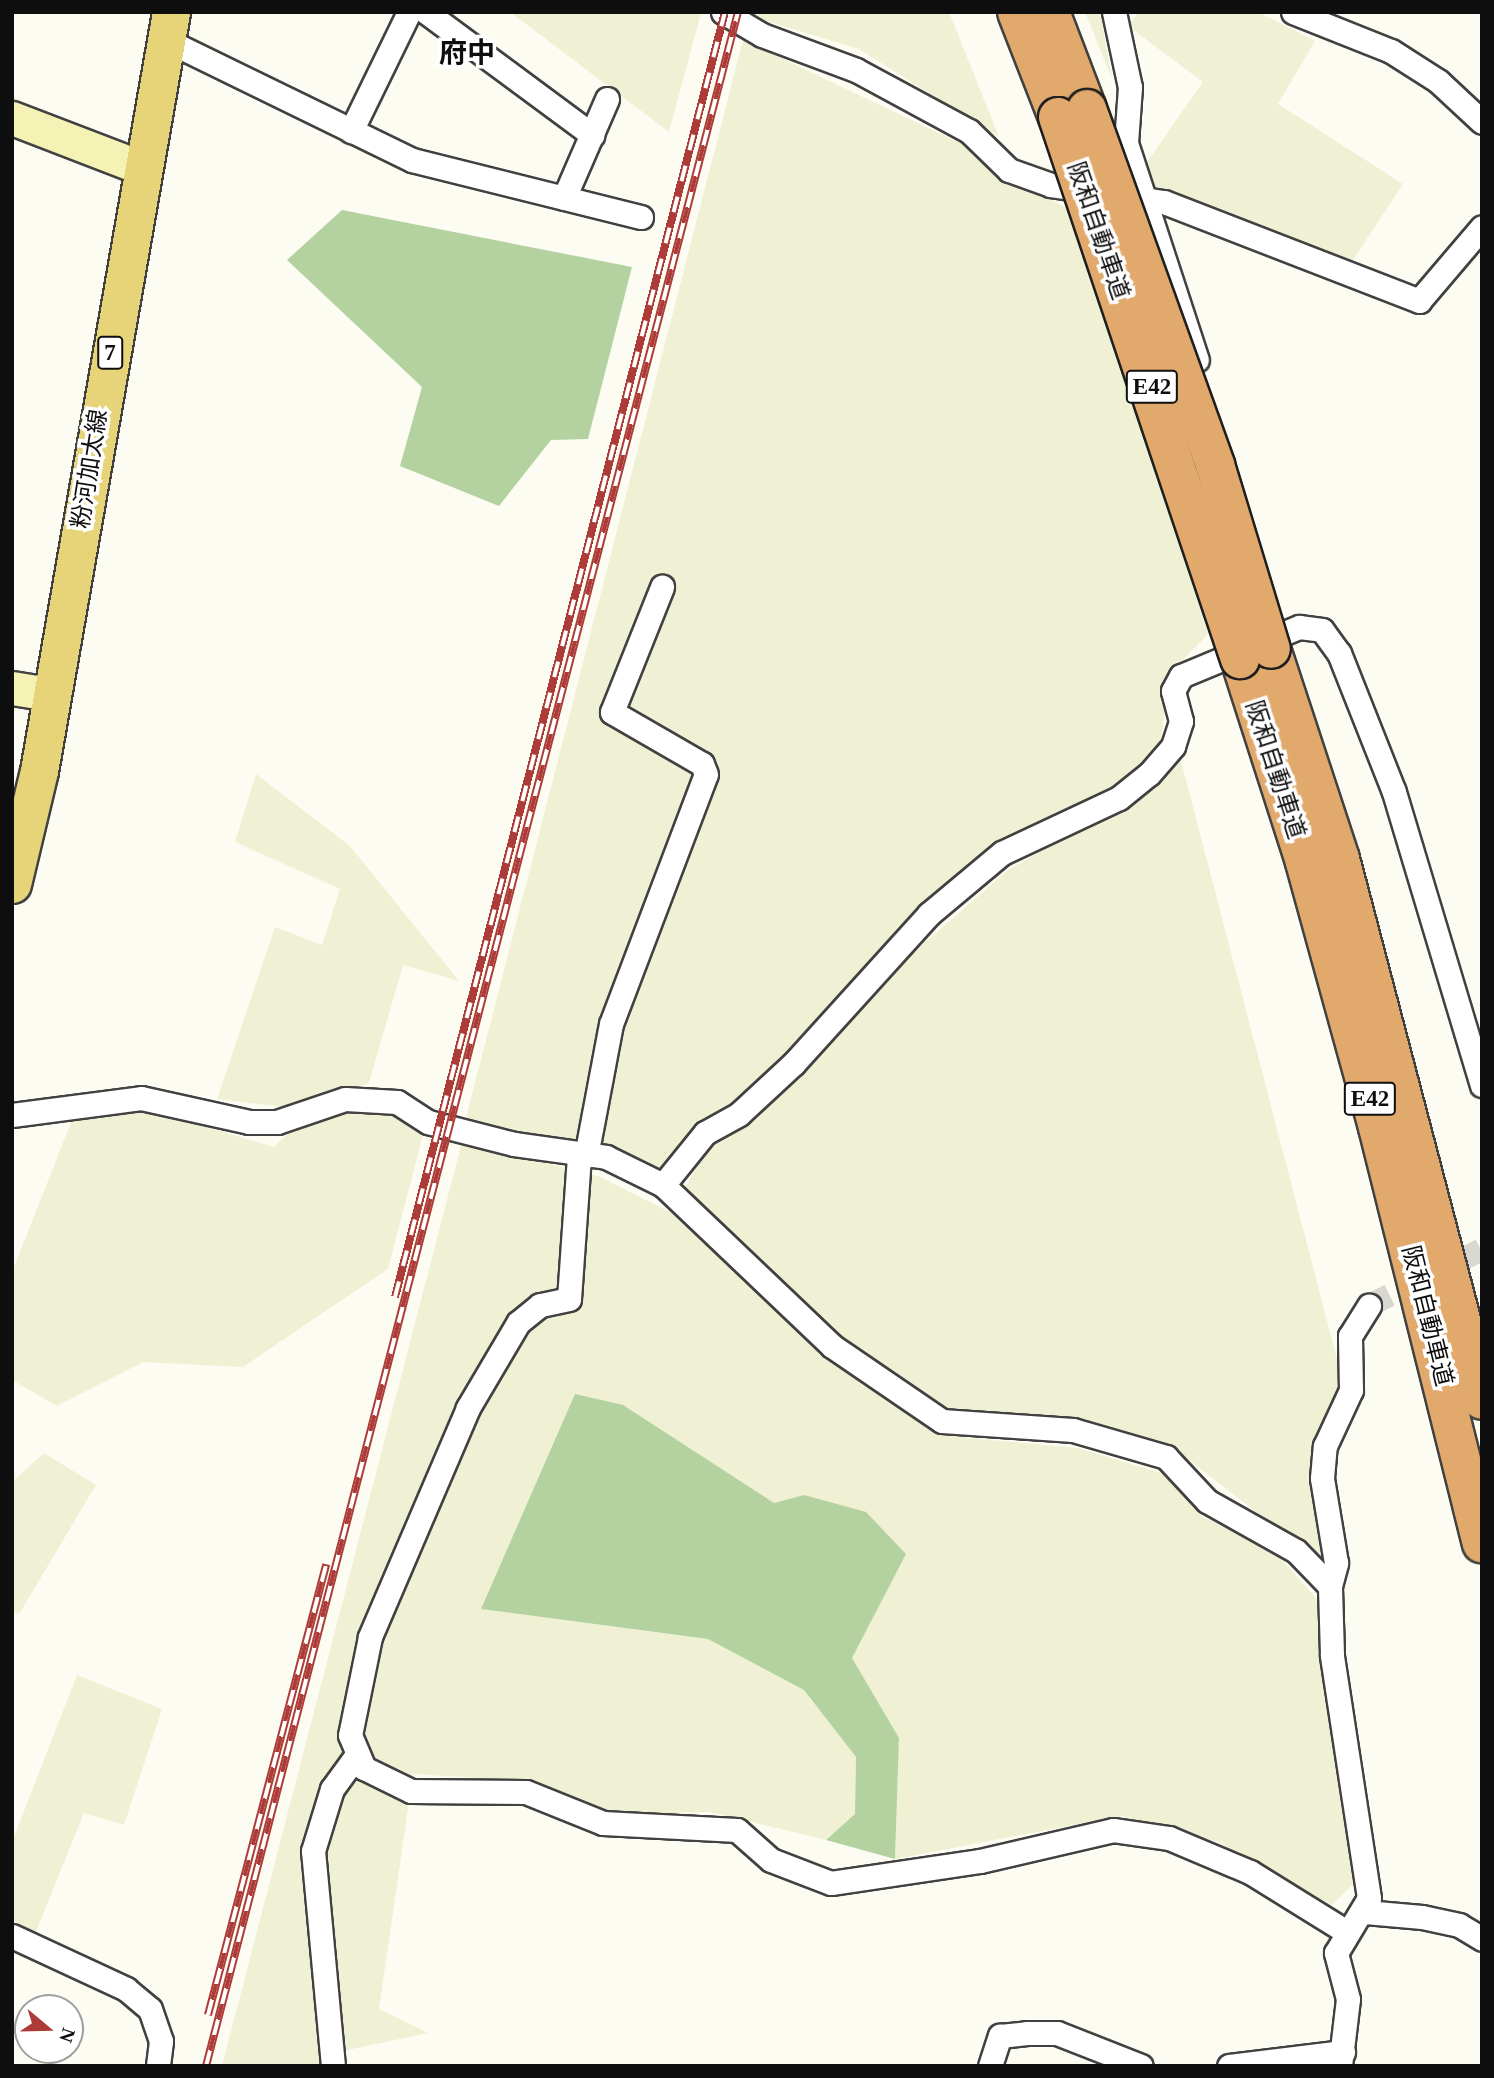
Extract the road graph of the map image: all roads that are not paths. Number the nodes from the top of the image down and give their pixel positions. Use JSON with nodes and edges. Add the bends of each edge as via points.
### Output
{"nodes":[{"id":1,"x":409,"y":12,"type":"edge"},
{"id":2,"x":426,"y":12,"type":"edge"},
{"id":3,"x":723,"y":12,"type":"edge"},
{"id":4,"x":1017,"y":12,"type":"edge"},
{"id":5,"x":1050,"y":12,"type":"edge"},
{"id":6,"x":1114,"y":12,"type":"edge"},
{"id":7,"x":1293,"y":12,"type":"edge"},
{"id":8,"x":168,"y":26,"type":"edge"},
{"id":9,"x":607,"y":99,"type":"dead end"},
{"id":10,"x":1073,"y":113,"type":"junction"},
{"id":11,"x":12,"y":118,"type":"edge"},
{"id":12,"x":1482,"y":122,"type":"edge"},
{"id":13,"x":351,"y":131,"type":"junction"},
{"id":14,"x":592,"y":135,"type":"junction"},
{"id":15,"x":142,"y":168,"type":"junction"},
{"id":16,"x":564,"y":198,"type":"junction"},
{"id":17,"x":1145,"y":198,"type":"junction"},
{"id":18,"x":641,"y":217,"type":"dead end"},
{"id":19,"x":1482,"y":227,"type":"edge"},
{"id":20,"x":662,"y":587,"type":"dead end"},
{"id":21,"x":1265,"y":647,"type":"junction"},
{"id":22,"x":12,"y":688,"type":"edge"},
{"id":23,"x":50,"y":694,"type":"junction"},
{"id":24,"x":12,"y":884,"type":"edge"},
{"id":25,"x":1482,"y":1084,"type":"edge"},
{"id":26,"x":12,"y":1115,"type":"edge"},
{"id":27,"x":583,"y":1156,"type":"junction"},
{"id":28,"x":663,"y":1185,"type":"junction"},
{"id":29,"x":1369,"y":1305,"type":"tunnel mouth"},
{"id":30,"x":1482,"y":1400,"type":"edge"},
{"id":31,"x":1482,"y":1543,"type":"edge"},
{"id":32,"x":1330,"y":1586,"type":"junction"},
{"id":33,"x":355,"y":1757,"type":"junction"},
{"id":34,"x":1365,"y":1912,"type":"junction"},
{"id":35,"x":1345,"y":1931,"type":"junction"},
{"id":36,"x":12,"y":1936,"type":"edge"},
{"id":37,"x":1482,"y":1939,"type":"edge"},
{"id":38,"x":1342,"y":2059,"type":"edge"},
{"id":39,"x":158,"y":2066,"type":"edge"},
{"id":40,"x":333,"y":2066,"type":"edge"},
{"id":41,"x":990,"y":2066,"type":"edge"},
{"id":42,"x":1140,"y":2066,"type":"edge"},
{"id":43,"x":1230,"y":2066,"type":"edge"}],
"edges":[{"from":1,"to":13,"type":"street"},
{"from":2,"to":14,"type":"street"},
{"from":3,"to":17,"type":"street","via":[[856,70],[969,131],[1009,170],[1051,185]]},
{"from":4,"to":10,"type":"highway","name":"阪和自動車道","number":"E42"},
{"from":5,"to":10,"type":"highway","name":"阪和自動車道","number":"E42"},
{"from":6,"to":17,"type":"street","via":[[1130,87],[1126,143]]},
{"from":7,"to":12,"type":"street","via":[[1391,51],[1438,81]]},
{"from":8,"to":13,"type":"street"},
{"from":8,"to":15,"type":"main road","name":"粉河加太線","number":"7"},
{"from":9,"to":14,"type":"street"},
{"from":10,"to":21,"type":"highway","name":"阪和自動車道","number":"E42","bridge":true,"via":[[1214,465]]},
{"from":11,"to":15,"type":"street"},
{"from":13,"to":16,"type":"street","via":[[412,160]]},
{"from":14,"to":16,"type":"street"},
{"from":15,"to":23,"type":"main road","name":"粉河加太線","number":"7"},
{"from":16,"to":18,"type":"street"},
{"from":17,"to":19,"type":"street","via":[[1419,301]]},
{"from":17,"to":21,"type":"street"},
{"from":20,"to":27,"type":"street","via":[[612,712],[702,764],[706,774],[611,1024]]},
{"from":21,"to":25,"type":"street","via":[[1299,627],[1322,629],[1339,653],[1394,792]]},
{"from":21,"to":28,"type":"street","via":[[1181,676],[1173,691],[1181,721],[1177,734],[1149,774],[1119,798],[1002,853],[939,905],[794,1063],[739,1114],[705,1133]]},
{"from":21,"to":30,"type":"highway","name":"阪和自動車道","number":"E42","via":[[1340,859]]},
{"from":21,"to":31,"type":"highway","name":"阪和自動車道","number":"E42","via":[[1305,862],[1378,1127]]},
{"from":22,"to":23,"type":"street"},
{"from":23,"to":24,"type":"main road","name":"粉河加太線","number":"7"},
{"from":26,"to":27,"type":"street","via":[[141,1098],[249,1122],[277,1122],[345,1099],[397,1102],[428,1122]]},
{"from":27,"to":28,"type":"street","via":[[606,1157]]},
{"from":27,"to":33,"type":"street","via":[[569,1299],[541,1305],[518,1323],[468,1408],[370,1637],[350,1735]]},
{"from":28,"to":32,"type":"street","via":[[832,1346],[902,1397],[942,1421],[1073,1430],[1166,1457],[1206,1501],[1276,1538]]},
{"from":29,"to":32,"type":"street","via":[[1350,1336],[1351,1390],[1325,1446],[1322,1478],[1336,1563]]},
{"from":32,"to":34,"type":"street","via":[[1332,1655],[1363,1850]]},
{"from":33,"to":35,"type":"street","via":[[384,1782],[411,1791],[526,1792],[603,1823],[737,1830],[771,1860],[831,1884],[980,1861],[1113,1830],[1169,1838],[1250,1872]]},
{"from":33,"to":40,"type":"street","via":[[332,1789],[313,1851]]},
{"from":34,"to":35,"type":"street"},
{"from":34,"to":37,"type":"street","via":[[1460,1925]]},
{"from":35,"to":38,"type":"street","via":[[1336,1953],[1348,1999]]},
{"from":36,"to":39,"type":"street","via":[[126,1989],[150,2009],[161,2041]]},
{"from":38,"to":43,"type":"street"},
{"from":41,"to":42,"type":"street","via":[[1000,2036],[1057,2033]]}]}
